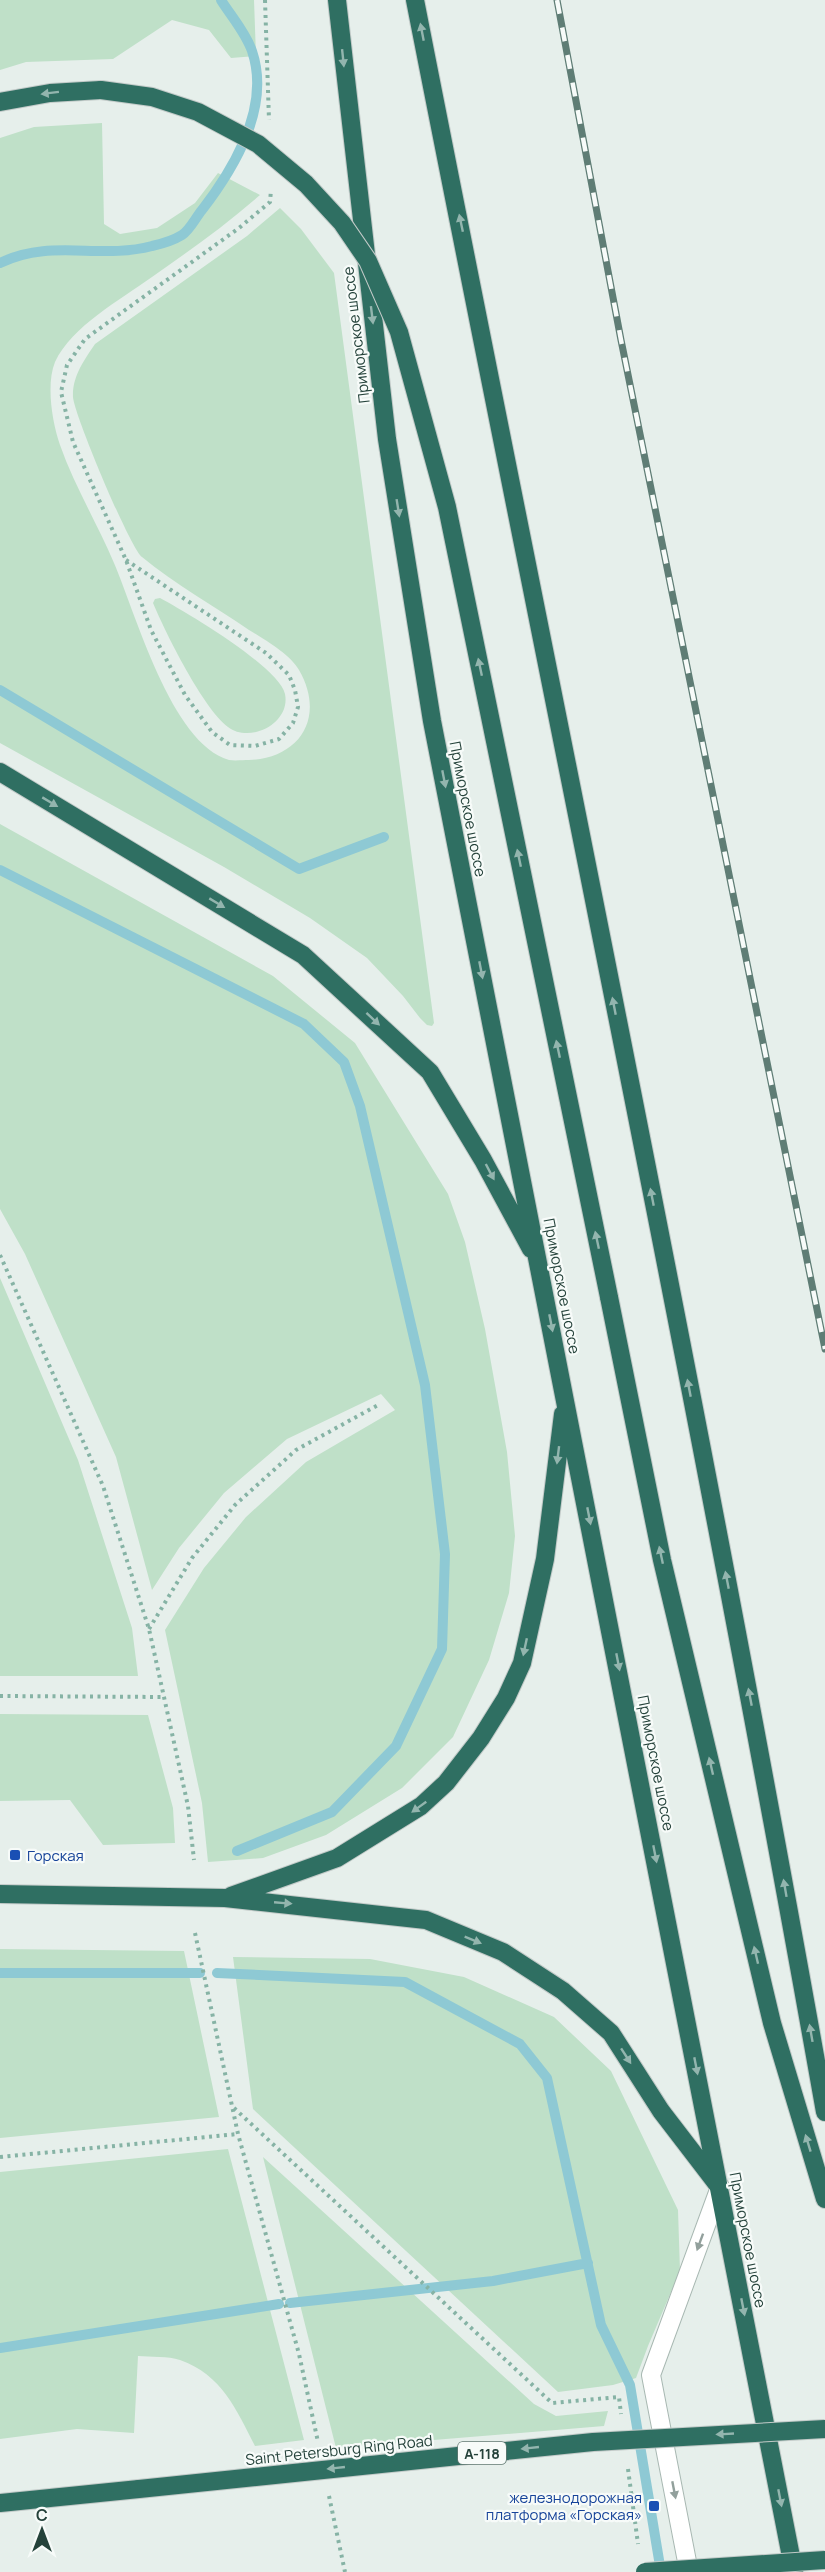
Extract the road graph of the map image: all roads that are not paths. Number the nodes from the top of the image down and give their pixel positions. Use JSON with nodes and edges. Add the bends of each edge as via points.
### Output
{"nodes":[{"id":1,"x":337,"y":0,"type":"edge"},
{"id":2,"x":415,"y":0,"type":"edge"},
{"id":3,"x":0,"y":102,"type":"edge"},
{"id":4,"x":0,"y":772,"type":"edge"},
{"id":5,"x":540,"y":1265,"type":"junction"},
{"id":6,"x":565,"y":1397,"type":"junction"},
{"id":7,"x":0,"y":1894,"type":"edge"},
{"id":8,"x":225,"y":1898,"type":"junction"},
{"id":9,"x":825,"y":2112,"type":"edge"},
{"id":10,"x":720,"y":2187,"type":"junction"},
{"id":11,"x":825,"y":2199,"type":"edge"},
{"id":12,"x":825,"y":2429,"type":"edge"},
{"id":13,"x":0,"y":2503,"type":"edge"},
{"id":14,"x":825,"y":2560,"type":"edge"},
{"id":15,"x":645,"y":2572,"type":"edge"},
{"id":16,"x":689,"y":2572,"type":"edge"},
{"id":17,"x":794,"y":2572,"type":"edge"}],
"edges":[{"from":1,"to":5,"type":"highway","name":"Приморское шоссе","one_way":true,"via":[[390,463],[432,721]]},
{"from":9,"to":2,"type":"highway","one_way":true,"via":[[766,1783]]},
{"from":11,"to":3,"type":"highway","one_way":true,"bridge":true,"via":[[766,2000],[662,1560],[447,507],[399,332],[368,261],[342,223],[306,184],[258,144],[198,112],[152,97],[101,90],[50,93]]},
{"from":4,"to":5,"type":"highway","one_way":true,"via":[[303,955],[430,1072]]},
{"from":5,"to":6,"type":"highway","name":"Приморское шоссе","one_way":true},
{"from":6,"to":8,"type":"highway","one_way":true,"via":[[545,1559],[522,1663],[481,1738],[446,1783],[411,1812],[337,1858]]},
{"from":6,"to":10,"type":"highway","name":"Приморское шоссе","one_way":true},
{"from":7,"to":8,"type":"highway"},
{"from":8,"to":10,"type":"highway","one_way":true,"via":[[426,1920],[503,1952],[562,1991],[611,2033],[661,2111]]},
{"from":10,"to":16,"type":"lane","one_way":true,"via":[[651,2375]]},
{"from":10,"to":17,"type":"highway","name":"Приморское шоссе","one_way":true},
{"from":12,"to":13,"type":"highway","name":"Saint Petersburg Ring Road","number":"А-118","one_way":true,"bridge":true,"via":[[593,2442]]},
{"from":14,"to":15,"type":"highway","bridge":true}]}
